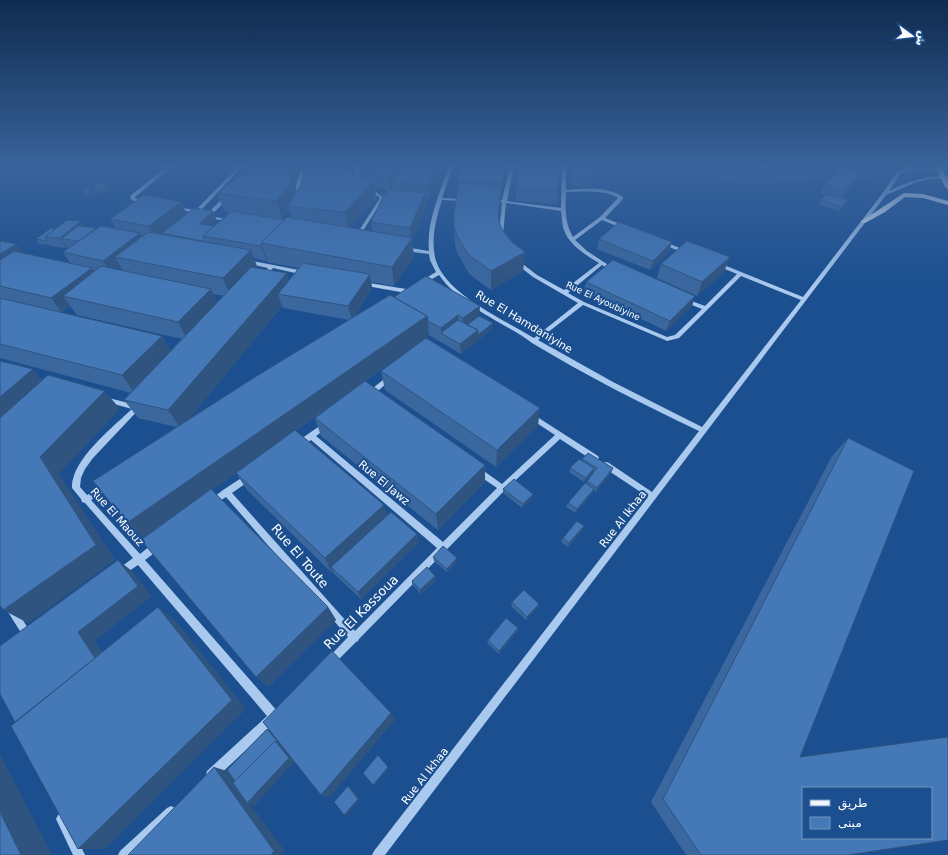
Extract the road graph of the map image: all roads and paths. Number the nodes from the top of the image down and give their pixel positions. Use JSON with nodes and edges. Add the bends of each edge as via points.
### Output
{"nodes":[{"id":1,"x":204,"y":206,"type":"edge"},
{"id":2,"x":218,"y":206,"type":"edge"},
{"id":3,"x":377,"y":206,"type":"edge"},
{"id":4,"x":439,"y":206,"type":"edge"},
{"id":5,"x":503,"y":206,"type":"edge"},
{"id":6,"x":533,"y":206,"type":"edge"},
{"id":7,"x":563,"y":206,"type":"edge"},
{"id":8,"x":615,"y":206,"type":"edge"},
{"id":9,"x":876,"y":206,"type":"edge"},
{"id":10,"x":890,"y":206,"type":"edge"},
{"id":11,"x":171,"y":207,"type":"edge"},
{"id":12,"x":563,"y":210,"type":"junction"},
{"id":13,"x":198,"y":212,"type":"junction"},
{"id":14,"x":192,"y":216,"type":"edge"},
{"id":15,"x":206,"y":217,"type":"junction"},
{"id":16,"x":602,"y":218,"type":"junction"},
{"id":17,"x":238,"y":222,"type":"edge"},
{"id":18,"x":863,"y":222,"type":"junction"},
{"id":19,"x":631,"y":230,"type":"edge"},
{"id":20,"x":572,"y":240,"type":"junction"},
{"id":21,"x":660,"y":241,"type":"edge"},
{"id":22,"x":363,"y":242,"type":"edge"},
{"id":23,"x":502,"y":242,"type":"edge"},
{"id":24,"x":402,"y":248,"type":"edge"},
{"id":25,"x":432,"y":254,"type":"junction"},
{"id":26,"x":696,"y":256,"type":"edge"},
{"id":27,"x":512,"y":257,"type":"edge"},
{"id":28,"x":240,"y":261,"type":"edge"},
{"id":29,"x":711,"y":262,"type":"edge"},
{"id":30,"x":602,"y":263,"type":"junction"},
{"id":31,"x":271,"y":267,"type":"junction"},
{"id":32,"x":618,"y":272,"type":"edge"},
{"id":33,"x":439,"y":273,"type":"junction"},
{"id":34,"x":309,"y":274,"type":"edge"},
{"id":35,"x":740,"y":274,"type":"junction"},
{"id":36,"x":354,"y":282,"type":"edge"},
{"id":37,"x":256,"y":284,"type":"edge"},
{"id":38,"x":419,"y":284,"type":"edge"},
{"id":39,"x":413,"y":288,"type":"edge"},
{"id":40,"x":406,"y":291,"type":"junction"},
{"id":41,"x":564,"y":293,"type":"junction"},
{"id":42,"x":400,"y":296,"type":"edge"},
{"id":43,"x":675,"y":296,"type":"edge"},
{"id":44,"x":804,"y":299,"type":"junction"},
{"id":45,"x":582,"y":303,"type":"junction"},
{"id":46,"x":704,"y":308,"type":"junction"},
{"id":47,"x":534,"y":341,"type":"junction"},
{"id":48,"x":400,"y":371,"type":"edge"},
{"id":49,"x":99,"y":397,"type":"edge"},
{"id":50,"x":147,"y":397,"type":"edge"},
{"id":51,"x":369,"y":397,"type":"edge"},
{"id":52,"x":137,"y":408,"type":"junction"},
{"id":53,"x":522,"y":410,"type":"edge"},
{"id":54,"x":331,"y":422,"type":"edge"},
{"id":55,"x":704,"y":431,"type":"junction"},
{"id":56,"x":560,"y":435,"type":"junction"},
{"id":57,"x":311,"y":436,"type":"junction"},
{"id":58,"x":292,"y":449,"type":"edge"},
{"id":59,"x":471,"y":465,"type":"edge"},
{"id":60,"x":259,"y":470,"type":"edge"},
{"id":61,"x":118,"y":480,"type":"edge"},
{"id":62,"x":502,"y":488,"type":"junction"},
{"id":63,"x":226,"y":492,"type":"junction"},
{"id":64,"x":653,"y":497,"type":"junction"},
{"id":65,"x":85,"y":500,"type":"junction"},
{"id":66,"x":208,"y":507,"type":"edge"},
{"id":67,"x":164,"y":540,"type":"edge"},
{"id":68,"x":443,"y":548,"type":"junction"},
{"id":69,"x":139,"y":559,"type":"junction"},
{"id":70,"x":114,"y":578,"type":"edge"},
{"id":71,"x":4,"y":599,"type":"edge"},
{"id":72,"x":30,"y":638,"type":"edge"},
{"id":73,"x":355,"y":638,"type":"junction"},
{"id":74,"x":322,"y":669,"type":"edge"},
{"id":75,"x":205,"y":780,"type":"edge"},
{"id":76,"x":176,"y":807,"type":"edge"},
{"id":77,"x":60,"y":813,"type":"edge"},
{"id":78,"x":79,"y":855,"type":"edge"},
{"id":79,"x":124,"y":855,"type":"edge"},
{"id":80,"x":378,"y":855,"type":"edge"}],
"edges":[{"from":1,"to":13,"type":"street"},
{"from":2,"to":15,"type":"street"},
{"from":3,"to":22,"type":"street","via":[[356,241]]},
{"from":4,"to":25,"type":"street","name":"Rue El Hamdaniyine","via":[[432,233]]},
{"from":5,"to":23,"type":"street","via":[[500,231]]},
{"from":6,"to":12,"type":"street"},
{"from":7,"to":12,"type":"street"},
{"from":8,"to":16,"type":"street"},
{"from":9,"to":18,"type":"street","name":"Rue Al Ikhaa"},
{"from":10,"to":18,"type":"main road"},
{"from":11,"to":13,"type":"street"},
{"from":12,"to":20,"type":"street","via":[[566,230]]},
{"from":13,"to":14,"type":"street"},
{"from":13,"to":15,"type":"street"},
{"from":15,"to":17,"type":"street"},
{"from":16,"to":19,"type":"street"},
{"from":16,"to":20,"type":"street"},
{"from":18,"to":44,"type":"street","name":"Rue Al Ikhaa"},
{"from":20,"to":30,"type":"street"},
{"from":21,"to":26,"type":"street"},
{"from":24,"to":25,"type":"street"},
{"from":25,"to":33,"type":"street","name":"Rue El Hamdaniyine"},
{"from":27,"to":41,"type":"street","name":"Rue El Ayoubiyine","via":[[535,276]]},
{"from":28,"to":31,"type":"street"},
{"from":29,"to":35,"type":"street"},
{"from":30,"to":32,"type":"street"},
{"from":30,"to":41,"type":"street"},
{"from":31,"to":34,"type":"street"},
{"from":31,"to":37,"type":"street"},
{"from":33,"to":38,"type":"street"},
{"from":33,"to":47,"type":"street","name":"Rue El Hamdaniyine","via":[[470,302]]},
{"from":35,"to":44,"type":"street"},
{"from":35,"to":46,"type":"street","name":"Rue El Ayoubiyine"},
{"from":36,"to":40,"type":"street"},
{"from":39,"to":40,"type":"street"},
{"from":40,"to":42,"type":"street"},
{"from":41,"to":45,"type":"street","name":"Rue El Ayoubiyine"},
{"from":43,"to":46,"type":"street"},
{"from":44,"to":55,"type":"street","name":"Rue Al Ikhaa"},
{"from":45,"to":46,"type":"street","name":"Rue El Ayoubiyine","via":[[667,339],[677,337]]},
{"from":45,"to":47,"type":"street"},
{"from":47,"to":55,"type":"street","name":"Rue El Hamdaniyine","via":[[610,384]]},
{"from":48,"to":51,"type":"street"},
{"from":49,"to":52,"type":"street"},
{"from":50,"to":52,"type":"street","name":"Rue El Maouz"},
{"from":52,"to":65,"type":"street","name":"Rue El Maouz","via":[[88,457],[77,474],[74,482]]},
{"from":53,"to":56,"type":"street"},
{"from":54,"to":57,"type":"street"},
{"from":55,"to":64,"type":"street","name":"Rue Al Ikhaa"},
{"from":56,"to":62,"type":"street","name":"Rue El Kassoua"},
{"from":56,"to":64,"type":"street"},
{"from":57,"to":58,"type":"street"},
{"from":57,"to":68,"type":"street","name":"Rue El Jawz"},
{"from":59,"to":62,"type":"street"},
{"from":60,"to":63,"type":"street"},
{"from":61,"to":65,"type":"street"},
{"from":62,"to":68,"type":"street","name":"Rue El Kassoua"},
{"from":63,"to":66,"type":"street"},
{"from":63,"to":73,"type":"street","name":"Rue El Toute"},
{"from":64,"to":80,"type":"street","name":"Rue Al Ikhaa"},
{"from":65,"to":69,"type":"street","name":"Rue El Maouz"},
{"from":67,"to":69,"type":"street"},
{"from":68,"to":73,"type":"street","name":"Rue El Kassoua"},
{"from":69,"to":70,"type":"street"},
{"from":69,"to":75,"type":"street","name":"Rue El Maouz","via":[[277,714]]},
{"from":71,"to":72,"type":"street"},
{"from":73,"to":74,"type":"street","name":"Rue El Kassoua"},
{"from":76,"to":79,"type":"street"},
{"from":77,"to":78,"type":"street"}]}
